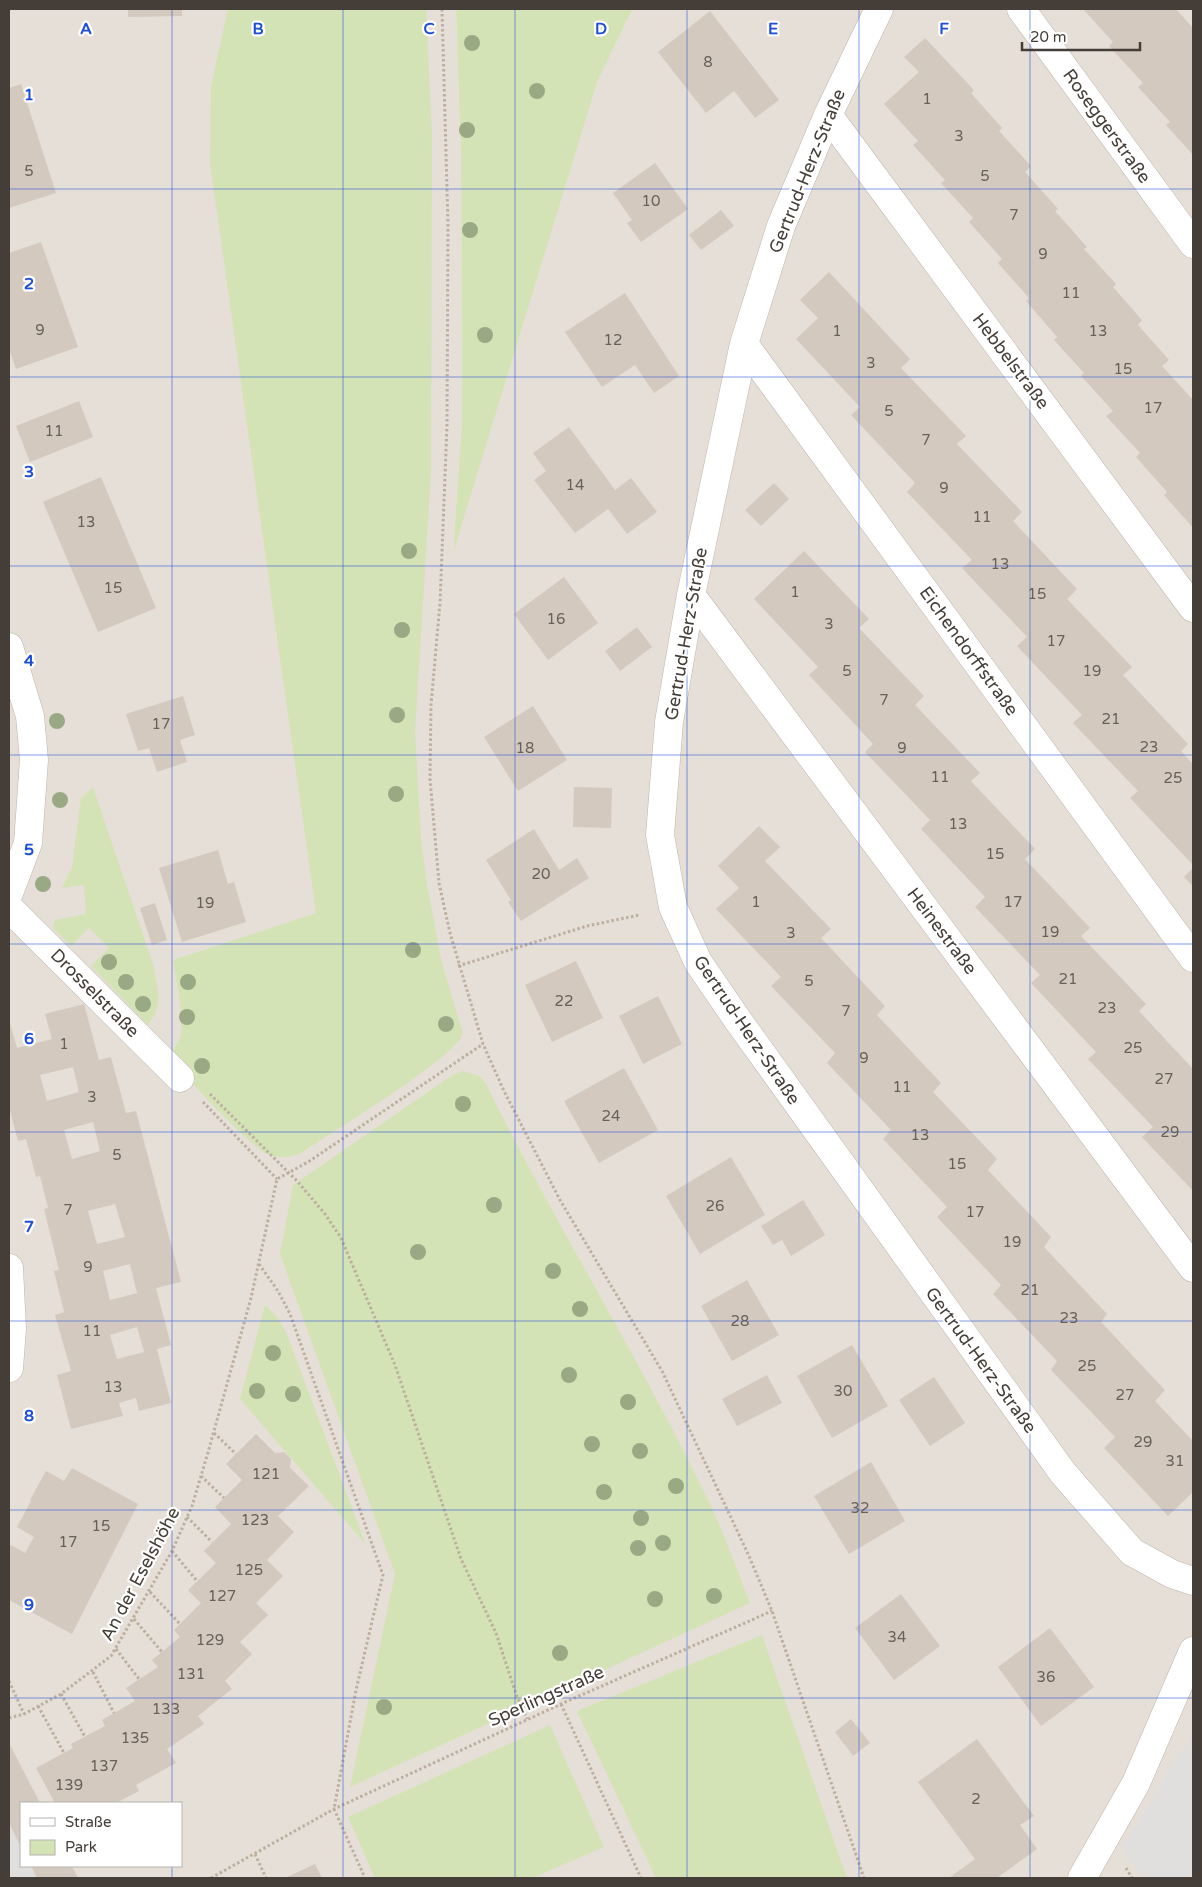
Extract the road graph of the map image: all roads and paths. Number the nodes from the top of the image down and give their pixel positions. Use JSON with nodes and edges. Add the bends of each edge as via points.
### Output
{"nodes":[{"id":1,"x":442,"y":9,"type":"edge"},
{"id":2,"x":879,"y":9,"type":"edge"},
{"id":3,"x":1021,"y":9,"type":"edge"},
{"id":4,"x":828,"y":115,"type":"junction"},
{"id":5,"x":1193,"y":244,"type":"edge"},
{"id":6,"x":744,"y":344,"type":"junction"},
{"id":7,"x":691,"y":595,"type":"junction"},
{"id":8,"x":1193,"y":608,"type":"edge"},
{"id":9,"x":9,"y":647,"type":"edge"},
{"id":10,"x":9,"y":892,"type":"edge"},
{"id":11,"x":674,"y":907,"type":"junction"},
{"id":12,"x":9,"y":908,"type":"edge"},
{"id":13,"x":1193,"y":958,"type":"edge"},
{"id":14,"x":458,"y":966,"type":"junction"},
{"id":15,"x":483,"y":1044,"type":"junction"},
{"id":16,"x":180,"y":1078,"type":"joint"},
{"id":17,"x":207,"y":1091,"type":"dead end"},
{"id":18,"x":289,"y":1172,"type":"junction"},
{"id":19,"x":277,"y":1179,"type":"junction"},
{"id":20,"x":259,"y":1264,"type":"junction"},
{"id":21,"x":9,"y":1268,"type":"edge"},
{"id":22,"x":1193,"y":1268,"type":"edge"},
{"id":23,"x":9,"y":1368,"type":"edge"},
{"id":24,"x":214,"y":1433,"type":"junction"},
{"id":25,"x":236,"y":1454,"type":"dead end"},
{"id":26,"x":201,"y":1476,"type":"junction"},
{"id":27,"x":224,"y":1498,"type":"dead end"},
{"id":28,"x":187,"y":1517,"type":"junction"},
{"id":29,"x":212,"y":1542,"type":"dead end"},
{"id":30,"x":172,"y":1551,"type":"junction"},
{"id":31,"x":197,"y":1581,"type":"dead end"},
{"id":32,"x":1193,"y":1581,"type":"edge"},
{"id":33,"x":150,"y":1592,"type":"junction"},
{"id":34,"x":772,"y":1611,"type":"junction"},
{"id":35,"x":134,"y":1619,"type":"junction"},
{"id":36,"x":180,"y":1624,"type":"dead end"},
{"id":37,"x":116,"y":1649,"type":"junction"},
{"id":38,"x":1193,"y":1651,"type":"edge"},
{"id":39,"x":162,"y":1652,"type":"dead end"},
{"id":40,"x":93,"y":1672,"type":"junction"},
{"id":41,"x":139,"y":1679,"type":"dead end"},
{"id":42,"x":9,"y":1681,"type":"edge"},
{"id":43,"x":61,"y":1694,"type":"junction"},
{"id":44,"x":561,"y":1704,"type":"junction"},
{"id":45,"x":38,"y":1706,"type":"junction"},
{"id":46,"x":114,"y":1712,"type":"dead end"},
{"id":47,"x":24,"y":1714,"type":"junction"},
{"id":48,"x":9,"y":1718,"type":"edge"},
{"id":49,"x":527,"y":1719,"type":"junction"},
{"id":50,"x":84,"y":1737,"type":"dead end"},
{"id":51,"x":64,"y":1753,"type":"dead end"},
{"id":52,"x":334,"y":1808,"type":"junction"},
{"id":53,"x":255,"y":1854,"type":"junction"},
{"id":54,"x":211,"y":1878,"type":"edge"},
{"id":55,"x":266,"y":1878,"type":"edge"},
{"id":56,"x":365,"y":1878,"type":"edge"},
{"id":57,"x":641,"y":1878,"type":"edge"},
{"id":58,"x":864,"y":1878,"type":"edge"},
{"id":59,"x":1082,"y":1878,"type":"edge"}],
"edges":[{"from":1,"to":14,"type":"path","via":[[448,225],[447,425],[440,603],[431,705],[430,778],[440,883]]},
{"from":2,"to":4,"type":"street","name":"Gertrud-Herz-Straße"},
{"from":3,"to":5,"type":"street","name":"Roseggerstraße"},
{"from":4,"to":6,"type":"street","name":"Gertrud-Herz-Straße","via":[[781,226]]},
{"from":4,"to":8,"type":"street","name":"Hebbelstraße"},
{"from":6,"to":7,"type":"street","name":"Gertrud-Herz-Straße"},
{"from":6,"to":13,"type":"street","name":"Eichendorffstraße"},
{"from":7,"to":11,"type":"street","name":"Gertrud-Herz-Straße","via":[[669,722],[660,835]]},
{"from":7,"to":22,"type":"street","name":"Heinestraße"},
{"from":9,"to":10,"type":"street","via":[[30,716],[34,760],[28,843]]},
{"from":11,"to":14,"type":"path","via":[[587,926]]},
{"from":11,"to":32,"type":"street","name":"Gertrud-Herz-Straße","via":[[698,962],[731,1011],[1063,1474],[1132,1552],[1172,1574]]},
{"from":12,"to":16,"type":"street","name":"Drosselstraße"},
{"from":14,"to":15,"type":"path"},
{"from":15,"to":18,"type":"path"},
{"from":15,"to":34,"type":"path","via":[[560,1200],[662,1371]]},
{"from":16,"to":19,"type":"path"},
{"from":17,"to":18,"type":"path"},
{"from":18,"to":19,"type":"path"},
{"from":18,"to":49,"type":"path","via":[[341,1238],[395,1364],[461,1559],[496,1633]]},
{"from":19,"to":20,"type":"path","name":"An der Eselshöhe"},
{"from":20,"to":24,"type":"path","name":"An der Eselshöhe"},
{"from":20,"to":52,"type":"path","via":[[290,1314],[383,1576],[356,1690]]},
{"from":21,"to":23,"type":"street","via":[[12,1329]]},
{"from":24,"to":25,"type":"path"},
{"from":24,"to":26,"type":"path","name":"An der Eselshöhe"},
{"from":26,"to":27,"type":"path"},
{"from":26,"to":28,"type":"path","name":"An der Eselshöhe"},
{"from":28,"to":29,"type":"path"},
{"from":28,"to":30,"type":"path","name":"An der Eselshöhe"},
{"from":30,"to":31,"type":"path"},
{"from":30,"to":33,"type":"path","name":"An der Eselshöhe"},
{"from":33,"to":35,"type":"path","name":"An der Eselshöhe"},
{"from":33,"to":36,"type":"path"},
{"from":34,"to":44,"type":"path","name":"Sperlingstraße"},
{"from":34,"to":58,"type":"path"},
{"from":35,"to":37,"type":"path","name":"An der Eselshöhe"},
{"from":35,"to":39,"type":"path"},
{"from":37,"to":40,"type":"path","name":"An der Eselshöhe"},
{"from":37,"to":41,"type":"path"},
{"from":38,"to":59,"type":"street","via":[[1136,1783]]},
{"from":40,"to":43,"type":"path","name":"An der Eselshöhe"},
{"from":40,"to":46,"type":"path"},
{"from":42,"to":47,"type":"path"},
{"from":43,"to":45,"type":"path","name":"An der Eselshöhe"},
{"from":43,"to":50,"type":"path"},
{"from":44,"to":49,"type":"path","name":"Sperlingstraße"},
{"from":44,"to":57,"type":"path"},
{"from":45,"to":47,"type":"path","name":"An der Eselshöhe"},
{"from":45,"to":51,"type":"path"},
{"from":47,"to":48,"type":"path","name":"An der Eselshöhe"},
{"from":49,"to":52,"type":"path","name":"Sperlingstraße"},
{"from":52,"to":53,"type":"path","name":"Sperlingstraße"},
{"from":52,"to":56,"type":"path"},
{"from":53,"to":54,"type":"path","name":"Sperlingstraße"},
{"from":53,"to":55,"type":"path"}]}
